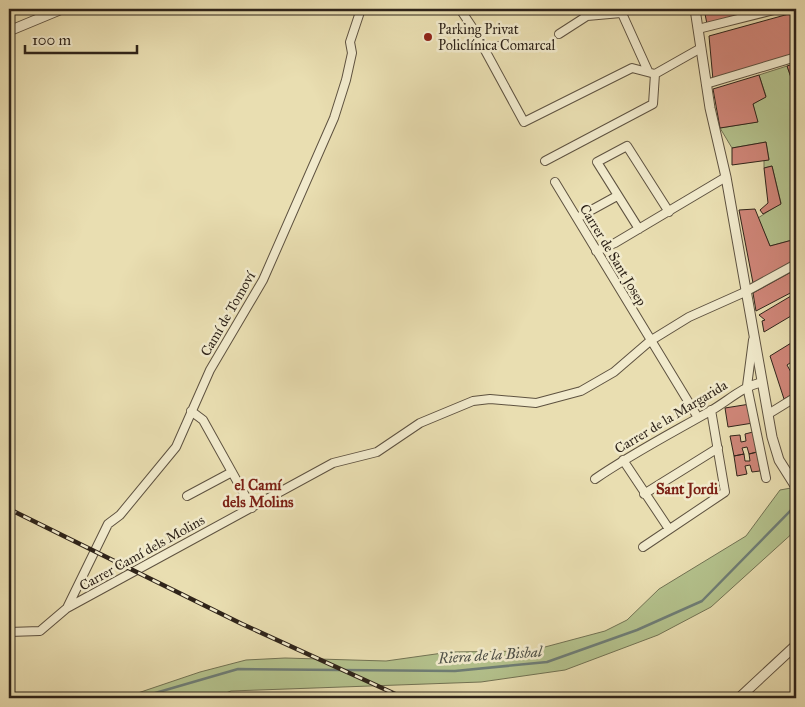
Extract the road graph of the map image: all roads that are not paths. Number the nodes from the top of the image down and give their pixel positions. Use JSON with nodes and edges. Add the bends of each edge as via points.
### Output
{"nodes":[{"id":1,"x":62,"y":9,"type":"edge"},
{"id":2,"x":361,"y":9,"type":"edge"},
{"id":3,"x":460,"y":9,"type":"edge"},
{"id":4,"x":696,"y":9,"type":"edge"},
{"id":5,"x":778,"y":9,"type":"edge"},
{"id":6,"x":620,"y":11,"type":"edge"},
{"id":7,"x":586,"y":13,"type":"edge"},
{"id":8,"x":698,"y":28,"type":"junction"},
{"id":9,"x":9,"y":31,"type":"edge"},
{"id":10,"x":559,"y":34,"type":"dead end"},
{"id":11,"x":498,"y":44,"type":"dead end"},
{"id":12,"x":701,"y":48,"type":"junction"},
{"id":13,"x":484,"y":49,"type":"junction"},
{"id":14,"x":796,"y":57,"type":"edge"},
{"id":15,"x":652,"y":73,"type":"junction"},
{"id":16,"x":706,"y":84,"type":"junction"},
{"id":17,"x":545,"y":161,"type":"dead end"},
{"id":18,"x":726,"y":177,"type":"junction"},
{"id":19,"x":555,"y":182,"type":"dead end"},
{"id":20,"x":617,"y":196,"type":"junction"},
{"id":21,"x":669,"y":212,"type":"junction"},
{"id":22,"x":576,"y":218,"type":"junction"},
{"id":23,"x":639,"y":229,"type":"junction"},
{"id":24,"x":596,"y":251,"type":"junction"},
{"id":25,"x":796,"y":264,"type":"edge"},
{"id":26,"x":745,"y":292,"type":"junction"},
{"id":27,"x":754,"y":339,"type":"junction"},
{"id":28,"x":650,"y":341,"type":"junction"},
{"id":29,"x":762,"y":382,"type":"junction"},
{"id":30,"x":747,"y":386,"type":"junction"},
{"id":31,"x":796,"y":397,"type":"edge"},
{"id":32,"x":711,"y":410,"type":"junction"},
{"id":33,"x":191,"y":411,"type":"junction"},
{"id":34,"x":770,"y":413,"type":"junction"},
{"id":35,"x":697,"y":416,"type":"junction"},
{"id":36,"x":718,"y":448,"type":"junction"},
{"id":37,"x":623,"y":460,"type":"junction"},
{"id":38,"x":232,"y":472,"type":"junction"},
{"id":39,"x":766,"y":478,"type":"dead end"},
{"id":40,"x":595,"y":479,"type":"dead end"},
{"id":41,"x":794,"y":483,"type":"edge"},
{"id":42,"x":644,"y":494,"type":"junction"},
{"id":43,"x":187,"y":496,"type":"dead end"},
{"id":44,"x":252,"y":508,"type":"junction"},
{"id":45,"x":669,"y":529,"type":"junction"},
{"id":46,"x":643,"y":546,"type":"dead end"},
{"id":47,"x":68,"y":608,"type":"junction"},
{"id":48,"x":9,"y":632,"type":"edge"},
{"id":49,"x":796,"y":646,"type":"edge"},
{"id":50,"x":739,"y":698,"type":"edge"}],
"edges":[{"from":1,"to":9,"type":"street"},
{"from":2,"to":33,"type":"street","name":"Camí de Tomoví","via":[[350,42],[352,53],[334,118],[263,280],[210,370]]},
{"from":3,"to":13,"type":"street"},
{"from":4,"to":8,"type":"street"},
{"from":5,"to":8,"type":"street"},
{"from":6,"to":7,"type":"street"},
{"from":6,"to":15,"type":"street"},
{"from":7,"to":10,"type":"street"},
{"from":8,"to":12,"type":"street"},
{"from":11,"to":13,"type":"lane"},
{"from":12,"to":15,"type":"street"},
{"from":12,"to":16,"type":"street"},
{"from":13,"to":15,"type":"street","via":[[524,122],[632,68]]},
{"from":14,"to":16,"type":"street"},
{"from":15,"to":17,"type":"street","via":[[653,104]]},
{"from":16,"to":18,"type":"street"},
{"from":18,"to":21,"type":"street"},
{"from":18,"to":26,"type":"street"},
{"from":19,"to":22,"type":"street","name":"Carrer de Sant Josep"},
{"from":20,"to":21,"type":"street","via":[[597,162],[627,146]]},
{"from":20,"to":22,"type":"street"},
{"from":20,"to":23,"type":"street"},
{"from":21,"to":23,"type":"street"},
{"from":22,"to":24,"type":"street","name":"Carrer de Sant Josep"},
{"from":23,"to":24,"type":"street"},
{"from":24,"to":28,"type":"street","name":"Carrer de Sant Josep"},
{"from":25,"to":26,"type":"street","name":"Carrer Camí dels Molins"},
{"from":26,"to":27,"type":"street"},
{"from":26,"to":28,"type":"street","name":"Carrer Camí dels Molins","via":[[689,317]]},
{"from":27,"to":29,"type":"street"},
{"from":27,"to":30,"type":"street"},
{"from":28,"to":35,"type":"street","name":"Carrer de Sant Josep"},
{"from":28,"to":44,"type":"street","name":"Carrer Camí dels Molins","via":[[614,372],[581,391],[536,403],[490,399],[473,401],[420,423],[377,452],[333,463]]},
{"from":29,"to":30,"type":"street","name":"Carrer de la Margarida"},
{"from":29,"to":34,"type":"street"},
{"from":30,"to":32,"type":"street","name":"Carrer de la Margarida"},
{"from":30,"to":39,"type":"street"},
{"from":31,"to":34,"type":"street"},
{"from":32,"to":35,"type":"street","name":"Carrer de la Margarida"},
{"from":32,"to":36,"type":"street"},
{"from":33,"to":38,"type":"street","via":[[203,420]]},
{"from":33,"to":47,"type":"street","name":"Camí de Tomoví","via":[[176,447],[120,515],[108,524]]},
{"from":34,"to":41,"type":"street","via":[[772,438],[779,460]]},
{"from":35,"to":37,"type":"street","name":"Carrer de la Margarida"},
{"from":36,"to":42,"type":"street"},
{"from":36,"to":45,"type":"street","via":[[725,492]]},
{"from":37,"to":40,"type":"street","name":"Carrer de la Margarida"},
{"from":37,"to":42,"type":"street"},
{"from":38,"to":43,"type":"street"},
{"from":38,"to":44,"type":"street"},
{"from":42,"to":45,"type":"street"},
{"from":44,"to":47,"type":"street","name":"Carrer Camí dels Molins"},
{"from":45,"to":46,"type":"street"},
{"from":47,"to":48,"type":"street","name":"Carrer Camí dels Molins","via":[[40,631]]},
{"from":49,"to":50,"type":"street"}]}
